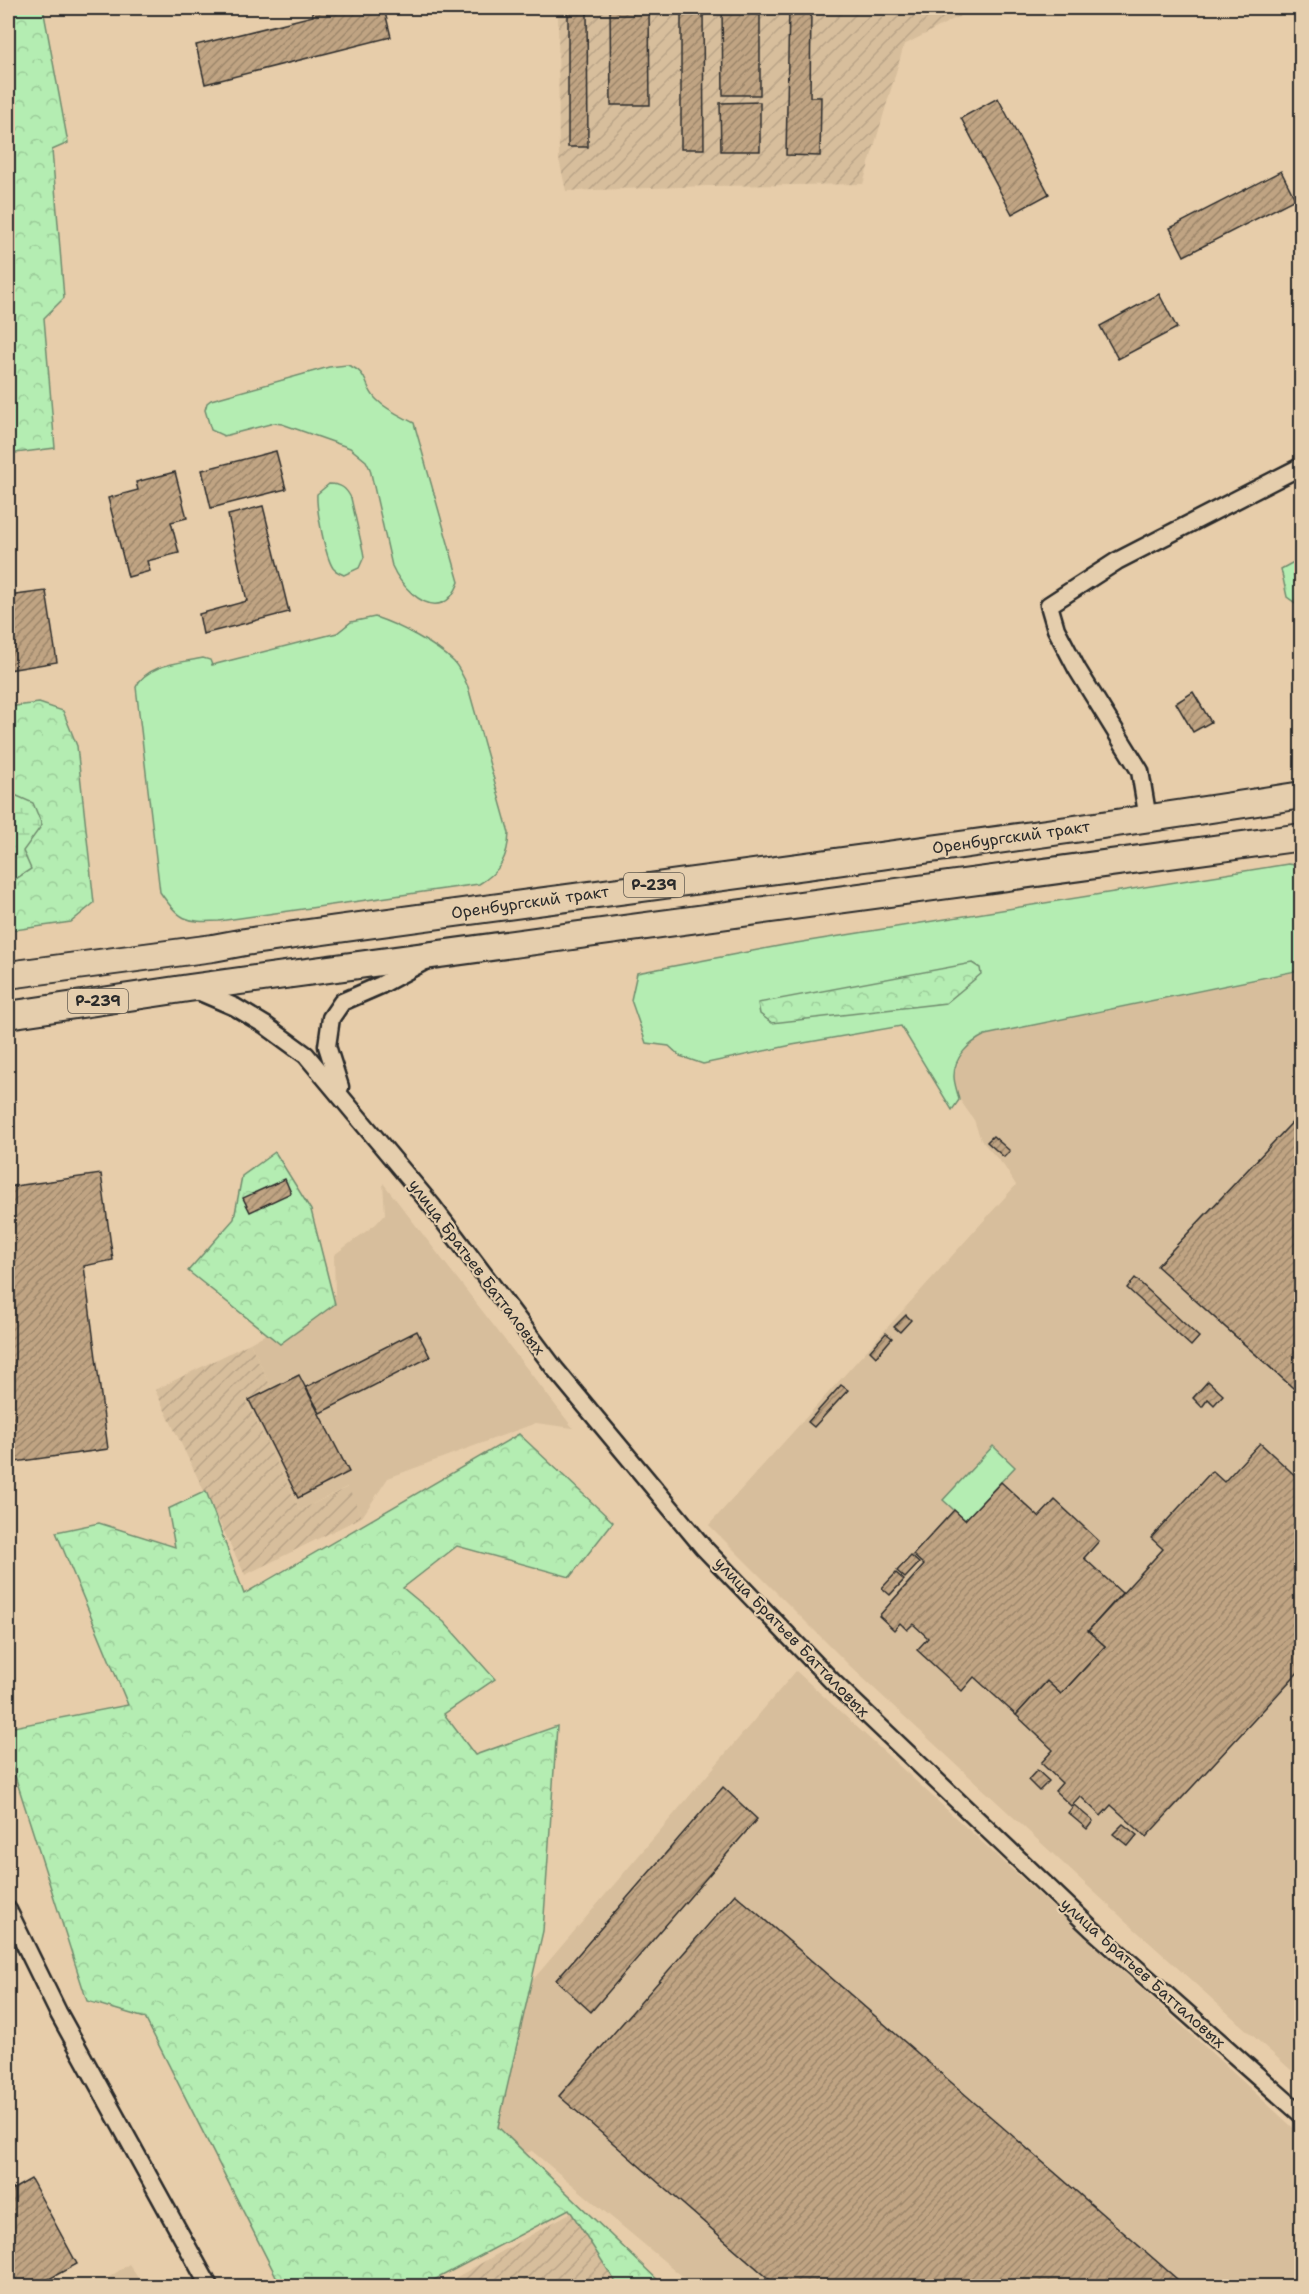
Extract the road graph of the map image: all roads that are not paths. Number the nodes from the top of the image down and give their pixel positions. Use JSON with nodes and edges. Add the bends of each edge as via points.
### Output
{"nodes":[{"id":1,"x":1302,"y":466,"type":"edge"},
{"id":2,"x":1302,"y":795,"type":"edge"},
{"id":3,"x":1148,"y":819,"type":"junction"},
{"id":4,"x":1302,"y":837,"type":"edge"},
{"id":5,"x":436,"y":954,"type":"junction"},
{"id":6,"x":8,"y":975,"type":"edge"},
{"id":7,"x":189,"y":988,"type":"junction"},
{"id":8,"x":8,"y":1015,"type":"edge"},
{"id":9,"x":345,"y":1099,"type":"junction"},
{"id":10,"x":8,"y":1910,"type":"edge"},
{"id":11,"x":1302,"y":2115,"type":"edge"},
{"id":12,"x":209,"y":2286,"type":"edge"}],
"edges":[{"from":1,"to":3,"type":"street","via":[[1117,561],[1050,605],[1056,629],[1077,669],[1140,771]]},
{"from":2,"to":3,"type":"main road","name":"Оренбургский тракт","number":"Р-239"},
{"from":3,"to":6,"type":"main road","name":"Оренбургский тракт","number":"Р-239"},
{"from":4,"to":5,"type":"main road","number":"Р-239"},
{"from":5,"to":7,"type":"main road","number":"Р-239"},
{"from":5,"to":9,"type":"street","name":"улица Братьев Батталовых","via":[[342,1002],[331,1018],[327,1046]]},
{"from":7,"to":8,"type":"main road","number":"Р-239"},
{"from":7,"to":9,"type":"street","name":"улица Братьев Батталовых","via":[[265,1024],[306,1055]]},
{"from":9,"to":11,"type":"street","name":"улица Братьев Батталовых","via":[[433,1207],[555,1369],[704,1547],[833,1682],[1084,1921]]},
{"from":10,"to":12,"type":"street","via":[[58,2012]]}]}
